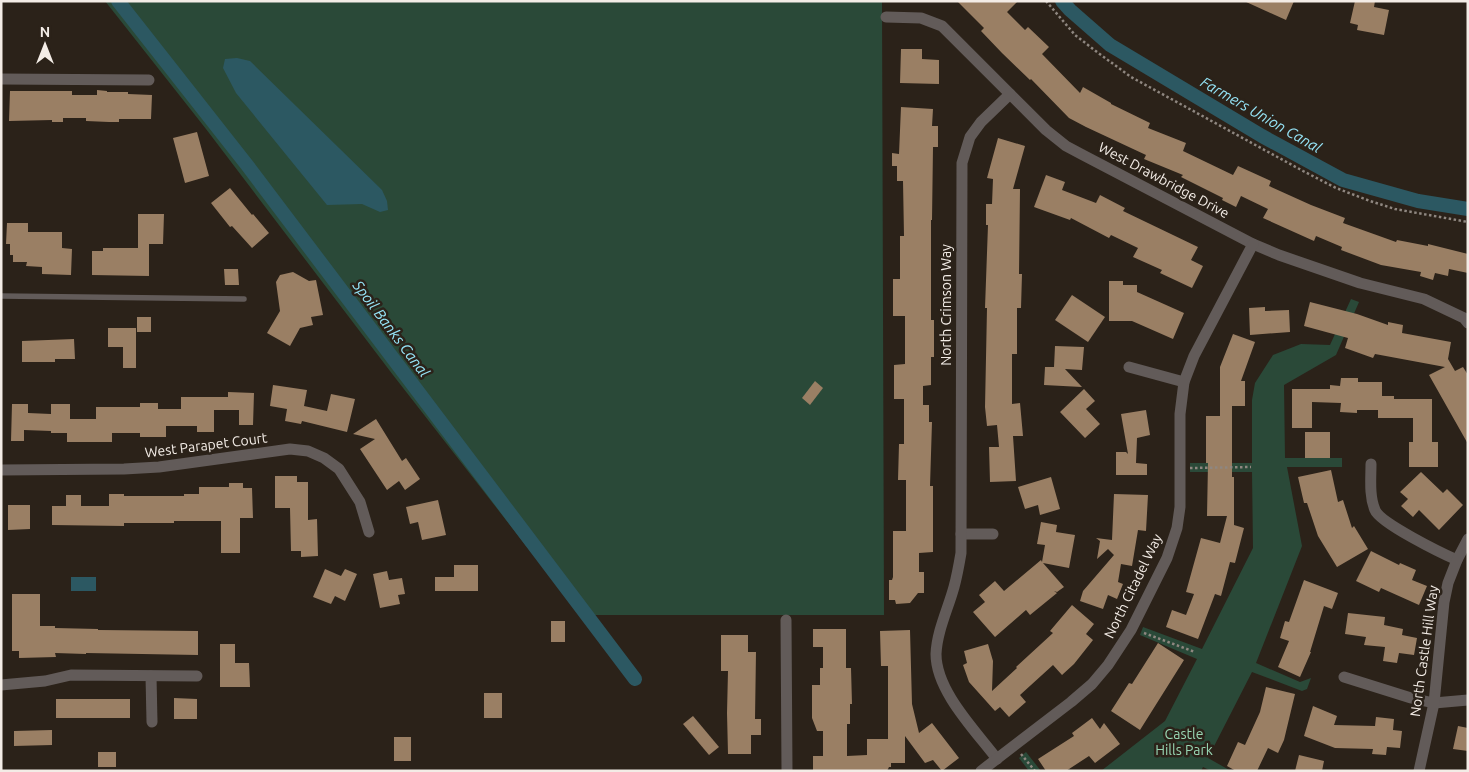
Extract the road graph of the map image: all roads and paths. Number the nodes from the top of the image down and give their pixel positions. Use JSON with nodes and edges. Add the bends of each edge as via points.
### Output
{"nodes":[{"id":1,"x":1046,"y":1,"type":"edge"},
{"id":2,"x":886,"y":17,"type":"dead end"},
{"id":3,"x":1,"y":79,"type":"edge"},
{"id":4,"x":149,"y":80,"type":"dead end"},
{"id":5,"x":1010,"y":94,"type":"junction"},
{"id":6,"x":1468,"y":222,"type":"edge"},
{"id":7,"x":1253,"y":244,"type":"junction"},
{"id":8,"x":1,"y":296,"type":"edge"},
{"id":9,"x":244,"y":299,"type":"dead end"},
{"id":10,"x":1467,"y":318,"type":"edge"},
{"id":11,"x":1129,"y":367,"type":"dead end"},
{"id":12,"x":1184,"y":382,"type":"junction"},
{"id":13,"x":1371,"y":464,"type":"dead end"},
{"id":14,"x":1189,"y":468,"type":"dead end"},
{"id":15,"x":1251,"y":468,"type":"dead end"},
{"id":16,"x":1,"y":470,"type":"edge"},
{"id":17,"x":369,"y":532,"type":"dead end"},
{"id":18,"x":961,"y":534,"type":"junction"},
{"id":19,"x":993,"y":534,"type":"dead end"},
{"id":20,"x":1468,"y":539,"type":"edge"},
{"id":21,"x":1457,"y":560,"type":"junction"},
{"id":22,"x":786,"y":620,"type":"dead end"},
{"id":23,"x":1140,"y":631,"type":"dead end"},
{"id":24,"x":1195,"y":652,"type":"dead end"},
{"id":25,"x":151,"y":676,"type":"junction"},
{"id":26,"x":197,"y":676,"type":"dead end"},
{"id":27,"x":1344,"y":677,"type":"dead end"},
{"id":28,"x":1,"y":685,"type":"edge"},
{"id":29,"x":1468,"y":700,"type":"edge"},
{"id":30,"x":1434,"y":703,"type":"junction"},
{"id":31,"x":152,"y":722,"type":"dead end"},
{"id":32,"x":1020,"y":753,"type":"dead end"},
{"id":33,"x":996,"y":759,"type":"junction"},
{"id":34,"x":787,"y":771,"type":"edge"},
{"id":35,"x":981,"y":771,"type":"edge"},
{"id":36,"x":1035,"y":771,"type":"edge"},
{"id":37,"x":1419,"y":771,"type":"edge"}],
"edges":[{"from":1,"to":6,"type":"path","via":[[1075,35],[1131,76],[1303,171],[1336,188],[1387,206]]},
{"from":2,"to":5,"type":"street","name":"West Drawbridge Drive","via":[[921,18],[942,26]]},
{"from":3,"to":4,"type":"street"},
{"from":5,"to":7,"type":"street","name":"West Drawbridge Drive","via":[[1066,146]]},
{"from":5,"to":18,"type":"street","name":"North Crimson Way","via":[[970,137],[962,163]]},
{"from":7,"to":10,"type":"street","name":"West Drawbridge Drive","via":[[1360,283],[1424,299]]},
{"from":7,"to":12,"type":"street","name":"North Citadel Way","via":[[1194,356]]},
{"from":8,"to":9,"type":"lane"},
{"from":11,"to":12,"type":"street"},
{"from":12,"to":33,"type":"street","name":"North Citadel Way","via":[[1180,414],[1180,507],[1167,558],[1130,630],[1092,684]]},
{"from":13,"to":21,"type":"street","via":[[1375,512],[1384,521]]},
{"from":14,"to":15,"type":"path"},
{"from":16,"to":17,"type":"street","name":"West Parapet Court","via":[[159,467],[290,449],[308,451],[339,468],[360,502]]},
{"from":18,"to":19,"type":"street"},
{"from":18,"to":33,"type":"street","name":"North Crimson Way","via":[[954,587],[936,654],[940,679],[949,696]]},
{"from":20,"to":21,"type":"street","name":"North Castle Hill Way"},
{"from":21,"to":30,"type":"street","name":"North Castle Hill Way","via":[[1444,602]]},
{"from":22,"to":34,"type":"street"},
{"from":23,"to":24,"type":"path"},
{"from":25,"to":26,"type":"street"},
{"from":25,"to":28,"type":"street","via":[[71,675]]},
{"from":25,"to":31,"type":"street"},
{"from":27,"to":30,"type":"street"},
{"from":29,"to":30,"type":"street"},
{"from":30,"to":37,"type":"street","name":"North Castle Hill Way"},
{"from":32,"to":36,"type":"path"},
{"from":33,"to":35,"type":"street","name":"North Citadel Way"}]}
